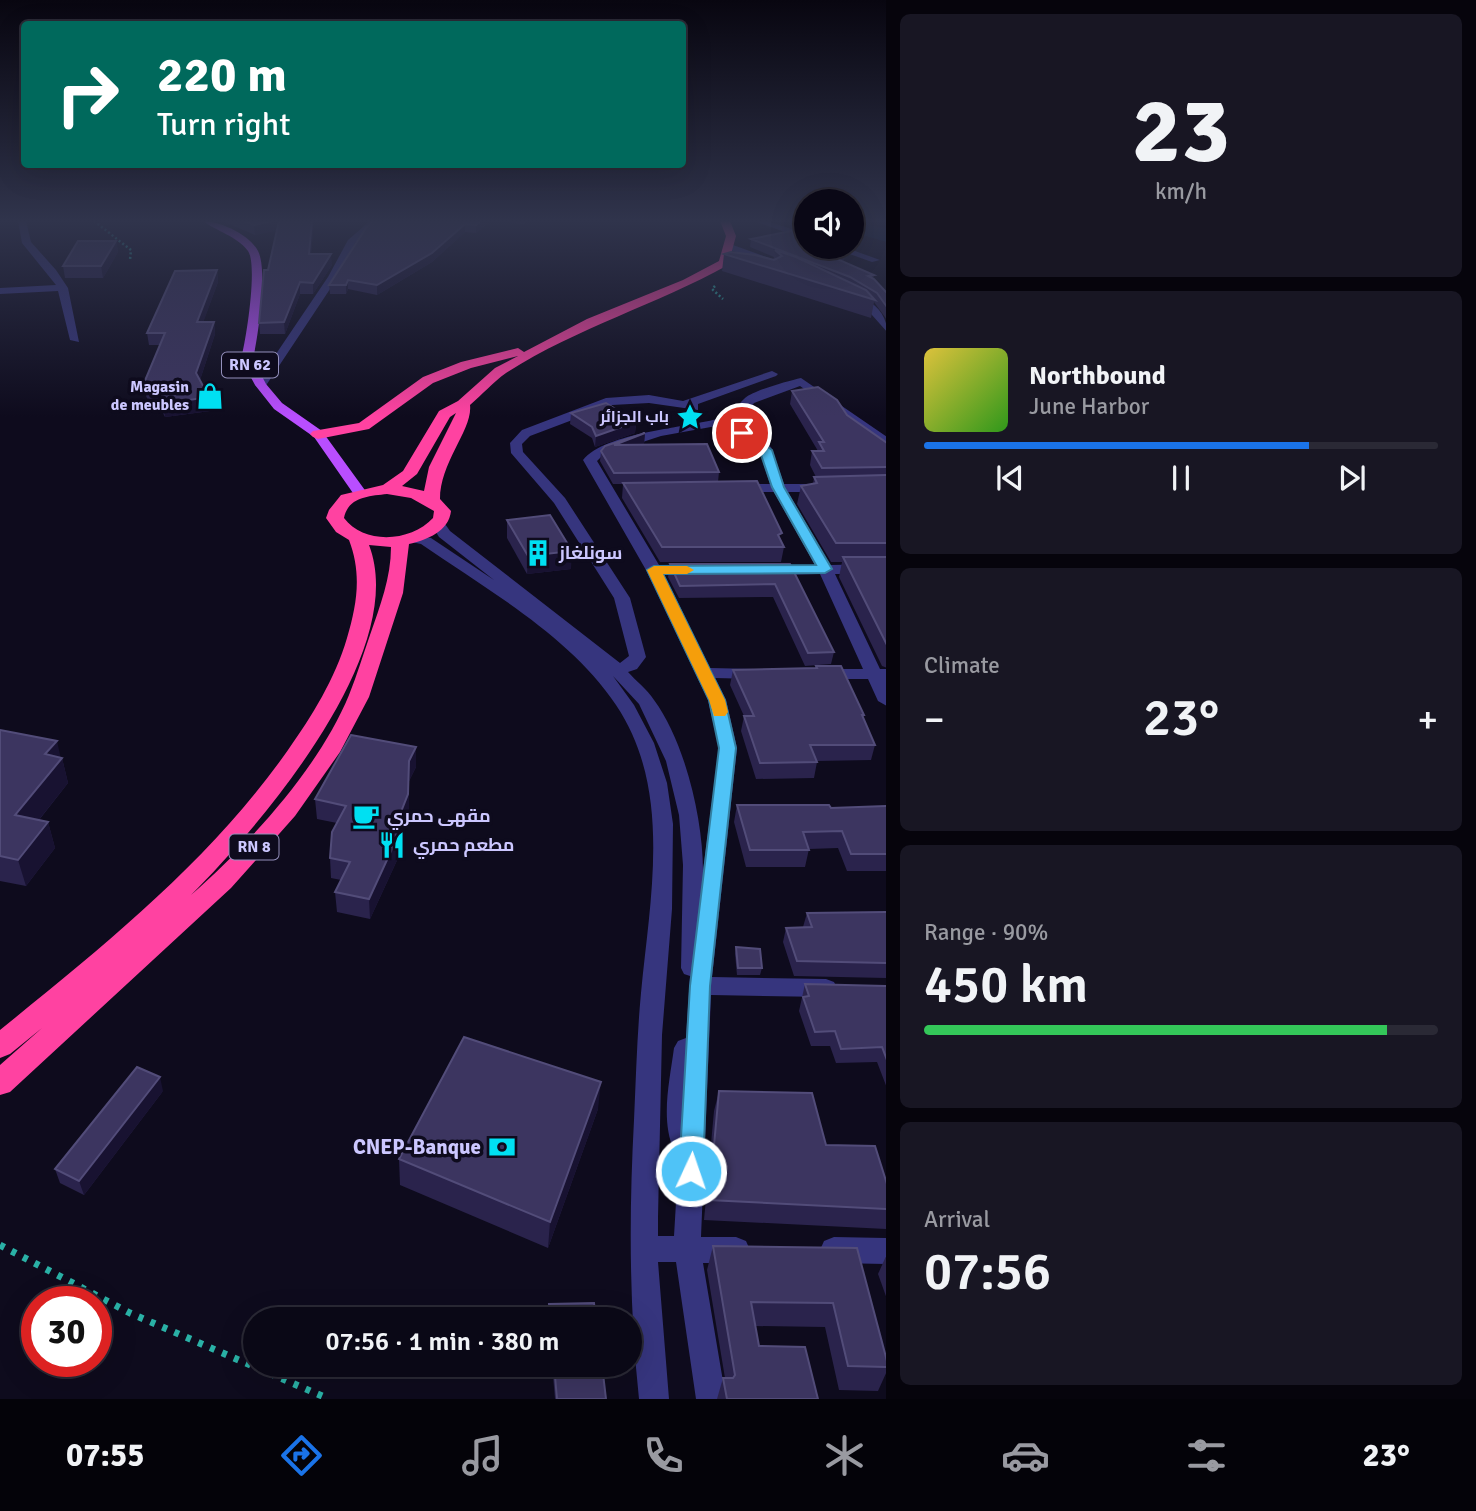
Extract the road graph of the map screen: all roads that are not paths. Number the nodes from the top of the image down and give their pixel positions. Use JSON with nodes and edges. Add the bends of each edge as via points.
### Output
{"nodes":[{"id":1,"x":256,"y":286,"type":"edge"},
{"id":2,"x":326,"y":286,"type":"edge"},
{"id":3,"x":679,"y":286,"type":"edge"},
{"id":4,"x":63,"y":288,"type":"joint"},
{"id":5,"x":0,"y":291,"type":"edge"},
{"id":6,"x":845,"y":295,"type":"edge"},
{"id":7,"x":886,"y":329,"type":"edge"},
{"id":8,"x":75,"y":340,"type":"dead end"},
{"id":9,"x":541,"y":346,"type":"junction"},
{"id":10,"x":772,"y":374,"type":"dead end"},
{"id":11,"x":261,"y":385,"type":"junction"},
{"id":12,"x":463,"y":404,"type":"junction"},
{"id":13,"x":724,"y":421,"type":"junction"},
{"id":14,"x":318,"y":434,"type":"junction"},
{"id":15,"x":886,"y":443,"type":"edge"},
{"id":16,"x":778,"y":487,"type":"junction"},
{"id":17,"x":725,"y":488,"type":"edge"},
{"id":18,"x":832,"y":488,"type":"edge"},
{"id":19,"x":387,"y":489,"type":"junction"},
{"id":20,"x":360,"y":493,"type":"junction"},
{"id":21,"x":432,"y":500,"type":"junction"},
{"id":22,"x":438,"y":524,"type":"junction"},
{"id":23,"x":357,"y":537,"type":"junction"},
{"id":24,"x":406,"y":539,"type":"junction"},
{"id":25,"x":825,"y":569,"type":"junction"},
{"id":26,"x":886,"y":569,"type":"edge"},
{"id":27,"x":759,"y":570,"type":"edge"},
{"id":28,"x":610,"y":673,"type":"junction"},
{"id":29,"x":703,"y":673,"type":"junction"},
{"id":30,"x":769,"y":674,"type":"edge"},
{"id":31,"x":808,"y":674,"type":"edge"},
{"id":32,"x":880,"y":674,"type":"edge"},
{"id":33,"x":886,"y":701,"type":"edge"},
{"id":34,"x":700,"y":986,"type":"junction"},
{"id":35,"x":846,"y":988,"type":"edge"},
{"id":36,"x":0,"y":1046,"type":"edge"},
{"id":37,"x":0,"y":1083,"type":"edge"},
{"id":38,"x":643,"y":1249,"type":"junction"},
{"id":39,"x":687,"y":1250,"type":"junction"},
{"id":40,"x":767,"y":1250,"type":"edge"},
{"id":41,"x":806,"y":1250,"type":"edge"},
{"id":42,"x":886,"y":1251,"type":"edge"},
{"id":43,"x":654,"y":1399,"type":"edge"},
{"id":44,"x":712,"y":1399,"type":"edge"}],
"edges":[{"from":1,"to":11,"type":"main road","number":"RN 62","via":[[247,359]]},
{"from":2,"to":11,"type":"street"},
{"from":3,"to":9,"type":"highway"},
{"from":4,"to":5,"type":"street"},
{"from":4,"to":8,"type":"street"},
{"from":6,"to":7,"type":"street","via":[[868,304]]},
{"from":9,"to":12,"type":"highway","via":[[500,370]]},
{"from":9,"to":14,"type":"highway","via":[[453,370],[418,385],[372,422]]},
{"from":10,"to":28,"type":"street","via":[[689,406],[649,399],[610,401],[526,433],[516,443],[517,453],[560,501],[622,597],[638,657]]},
{"from":11,"to":14,"type":"main road","number":"RN 62","via":[[278,406]]},
{"from":12,"to":19,"type":"highway","via":[[444,414],[408,474]]},
{"from":12,"to":21,"type":"highway","via":[[464,415],[434,477]]},
{"from":13,"to":15,"type":"street","via":[[739,415],[750,400],[801,381]]},
{"from":13,"to":16,"type":"street","via":[[766,450]]},
{"from":13,"to":29,"type":"street","via":[[659,433],[590,458],[661,570]]},
{"from":14,"to":20,"type":"main road","number":"RN 62"},
{"from":16,"to":17,"type":"street"},
{"from":16,"to":18,"type":"street"},
{"from":16,"to":25,"type":"street"},
{"from":19,"to":20,"type":"highway"},
{"from":19,"to":21,"type":"highway"},
{"from":20,"to":23,"type":"highway","via":[[340,504],[335,518]]},
{"from":21,"to":22,"type":"highway","via":[[441,515]]},
{"from":22,"to":24,"type":"highway"},
{"from":22,"to":28,"type":"street","via":[[444,534]]},
{"from":23,"to":24,"type":"highway"},
{"from":23,"to":36,"type":"highway","number":"RN 8","via":[[368,561],[368,590],[354,649],[329,705],[295,759],[247,823],[181,891]]},
{"from":24,"to":28,"type":"street","via":[[426,541]]},
{"from":24,"to":37,"type":"highway","number":"RN 8","via":[[394,593],[359,697],[329,752],[287,810],[222,883]]},
{"from":25,"to":26,"type":"street"},
{"from":25,"to":27,"type":"street"},
{"from":25,"to":32,"type":"street"},
{"from":28,"to":38,"type":"street","via":[[651,762],[662,813],[664,880],[651,995]]},
{"from":28,"to":39,"type":"street","via":[[647,702],[660,725],[689,815],[692,986],[680,1105]]},
{"from":29,"to":30,"type":"street"},
{"from":29,"to":34,"type":"street","via":[[717,700],[728,748],[729,810]]},
{"from":31,"to":32,"type":"street"},
{"from":32,"to":33,"type":"street"},
{"from":34,"to":35,"type":"street"},
{"from":34,"to":39,"type":"street"},
{"from":38,"to":39,"type":"street"},
{"from":38,"to":43,"type":"street"},
{"from":39,"to":40,"type":"street"},
{"from":39,"to":44,"type":"street"},
{"from":41,"to":42,"type":"street"}]}
